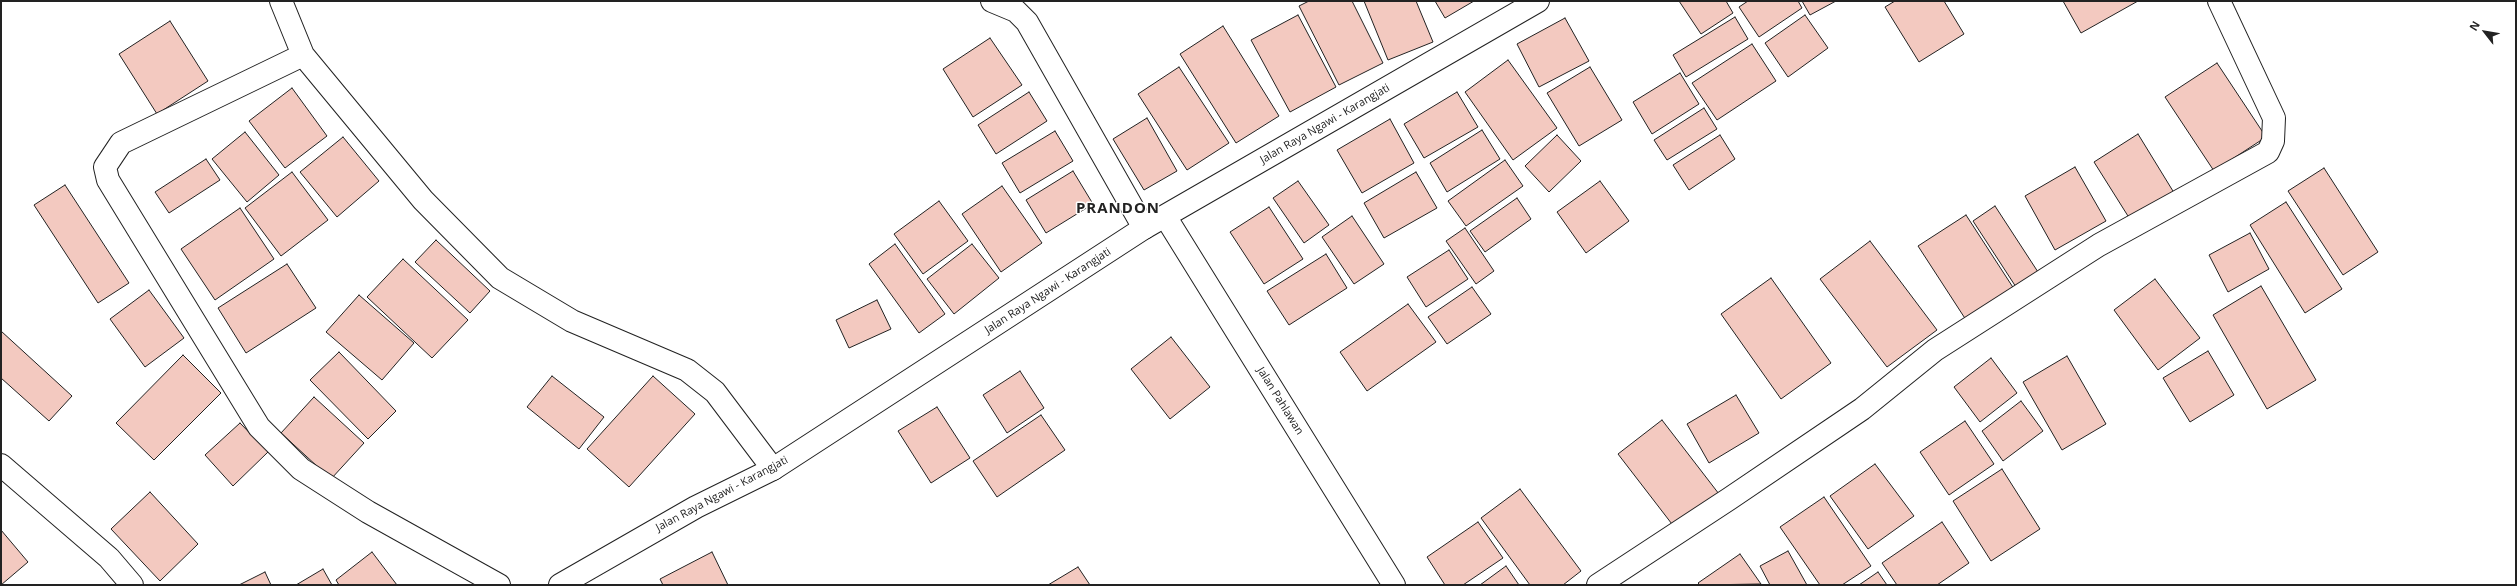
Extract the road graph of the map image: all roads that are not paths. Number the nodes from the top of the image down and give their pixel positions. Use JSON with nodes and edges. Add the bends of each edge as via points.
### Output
{"nodes":[{"id":1,"x":281,"y":1,"type":"edge"},
{"id":2,"x":992,"y":1,"type":"edge"},
{"id":3,"x":1538,"y":1,"type":"edge"},
{"id":4,"x":2219,"y":1,"type":"edge"},
{"id":5,"x":303,"y":55,"type":"junction"},
{"id":6,"x":1165,"y":216,"type":"junction"},
{"id":7,"x":1144,"y":228,"type":"junction"},
{"id":8,"x":1,"y":465,"type":"edge"},
{"id":9,"x":773,"y":469,"type":"junction"},
{"id":10,"x":132,"y":585,"type":"edge"},
{"id":11,"x":499,"y":585,"type":"edge"},
{"id":12,"x":560,"y":585,"type":"edge"},
{"id":13,"x":1394,"y":585,"type":"edge"},
{"id":14,"x":1598,"y":585,"type":"edge"}],
"edges":[{"from":1,"to":5,"type":"street"},
{"from":2,"to":7,"type":"street","via":[[1016,11],[1027,22]]},
{"from":3,"to":6,"type":"street","name":"Jalan Raya Ngawi - Karangjati"},
{"from":4,"to":14,"type":"street","via":[[2274,118],[2274,141],[2268,152],[2099,245],[1942,346],[1855,413]]},
{"from":5,"to":9,"type":"street","via":[[424,200],[500,278],[572,321],[688,370],[716,392]]},
{"from":5,"to":11,"type":"street","via":[[121,143],[105,167],[108,180],[259,427],[301,469],[368,512]]},
{"from":6,"to":7,"type":"street","name":"Jalan Raya Ngawi - Karangjati"},
{"from":6,"to":13,"type":"street","name":"Jalan Pahlawan"},
{"from":7,"to":9,"type":"street","name":"Jalan Raya Ngawi - Karangjati"},
{"from":8,"to":10,"type":"street","via":[[109,558]]},
{"from":9,"to":12,"type":"street","name":"Jalan Raya Ngawi - Karangjati","via":[[696,507]]}]}
